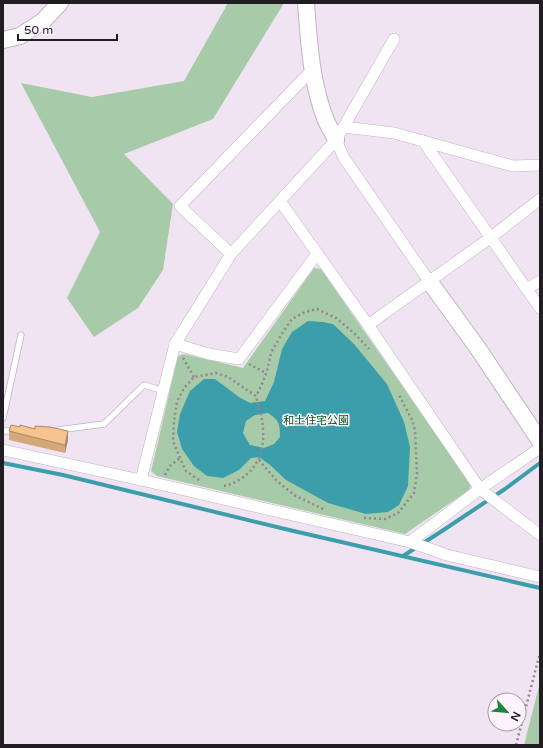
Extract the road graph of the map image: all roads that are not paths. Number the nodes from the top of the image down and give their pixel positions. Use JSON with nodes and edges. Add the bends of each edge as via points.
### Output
{"nodes":[{"id":1,"x":60,"y":3,"type":"edge"},
{"id":2,"x":306,"y":3,"type":"edge"},
{"id":3,"x":394,"y":39,"type":"dead end"},
{"id":4,"x":3,"y":40,"type":"edge"},
{"id":5,"x":313,"y":69,"type":"junction"},
{"id":6,"x":340,"y":134,"type":"junction"},
{"id":7,"x":423,"y":141,"type":"junction"},
{"id":8,"x":540,"y":165,"type":"edge"},
{"id":9,"x":540,"y":199,"type":"edge"},
{"id":10,"x":280,"y":201,"type":"junction"},
{"id":11,"x":490,"y":238,"type":"junction"},
{"id":12,"x":231,"y":254,"type":"junction"},
{"id":13,"x":317,"y":254,"type":"junction"},
{"id":14,"x":429,"y":281,"type":"junction"},
{"id":15,"x":540,"y":281,"type":"edge"},
{"id":16,"x":527,"y":290,"type":"junction"},
{"id":17,"x":540,"y":308,"type":"edge"},
{"id":18,"x":368,"y":325,"type":"junction"},
{"id":19,"x":21,"y":335,"type":"dead end"},
{"id":20,"x":175,"y":344,"type":"junction"},
{"id":21,"x":164,"y":391,"type":"junction"},
{"id":22,"x":3,"y":418,"type":"edge"},
{"id":23,"x":55,"y":430,"type":"edge"},
{"id":24,"x":3,"y":431,"type":"edge"},
{"id":25,"x":18,"y":431,"type":"edge"},
{"id":26,"x":540,"y":440,"type":"edge"},
{"id":27,"x":540,"y":448,"type":"edge"},
{"id":28,"x":3,"y":450,"type":"edge"},
{"id":29,"x":141,"y":480,"type":"junction"},
{"id":30,"x":480,"y":489,"type":"junction"},
{"id":31,"x":540,"y":535,"type":"edge"},
{"id":32,"x":410,"y":542,"type":"junction"},
{"id":33,"x":540,"y":577,"type":"edge"}],
"edges":[{"from":1,"to":4,"type":"street","via":[[43,21],[20,36]]},
{"from":2,"to":5,"type":"street"},
{"from":3,"to":6,"type":"street"},
{"from":5,"to":6,"type":"street","via":[[325,119]]},
{"from":5,"to":12,"type":"street","via":[[180,206]]},
{"from":6,"to":7,"type":"street","via":[[394,133]]},
{"from":6,"to":10,"type":"street"},
{"from":6,"to":14,"type":"street","via":[[344,158]]},
{"from":7,"to":8,"type":"street","via":[[513,166]]},
{"from":7,"to":11,"type":"street"},
{"from":9,"to":11,"type":"street"},
{"from":10,"to":12,"type":"street"},
{"from":10,"to":13,"type":"street"},
{"from":11,"to":14,"type":"street"},
{"from":11,"to":16,"type":"street"},
{"from":12,"to":20,"type":"street"},
{"from":13,"to":18,"type":"street"},
{"from":13,"to":20,"type":"street","via":[[239,358],[209,354]]},
{"from":14,"to":18,"type":"street"},
{"from":14,"to":26,"type":"street"},
{"from":15,"to":16,"type":"street"},
{"from":16,"to":17,"type":"street"},
{"from":18,"to":30,"type":"street"},
{"from":19,"to":22,"type":"lane"},
{"from":20,"to":21,"type":"street"},
{"from":21,"to":23,"type":"lane","via":[[144,385],[104,424]]},
{"from":21,"to":29,"type":"street"},
{"from":24,"to":25,"type":"lane"},
{"from":27,"to":30,"type":"street"},
{"from":28,"to":29,"type":"street"},
{"from":29,"to":32,"type":"street"},
{"from":30,"to":31,"type":"street"},
{"from":30,"to":32,"type":"street"},
{"from":32,"to":33,"type":"street","via":[[448,555]]}]}
